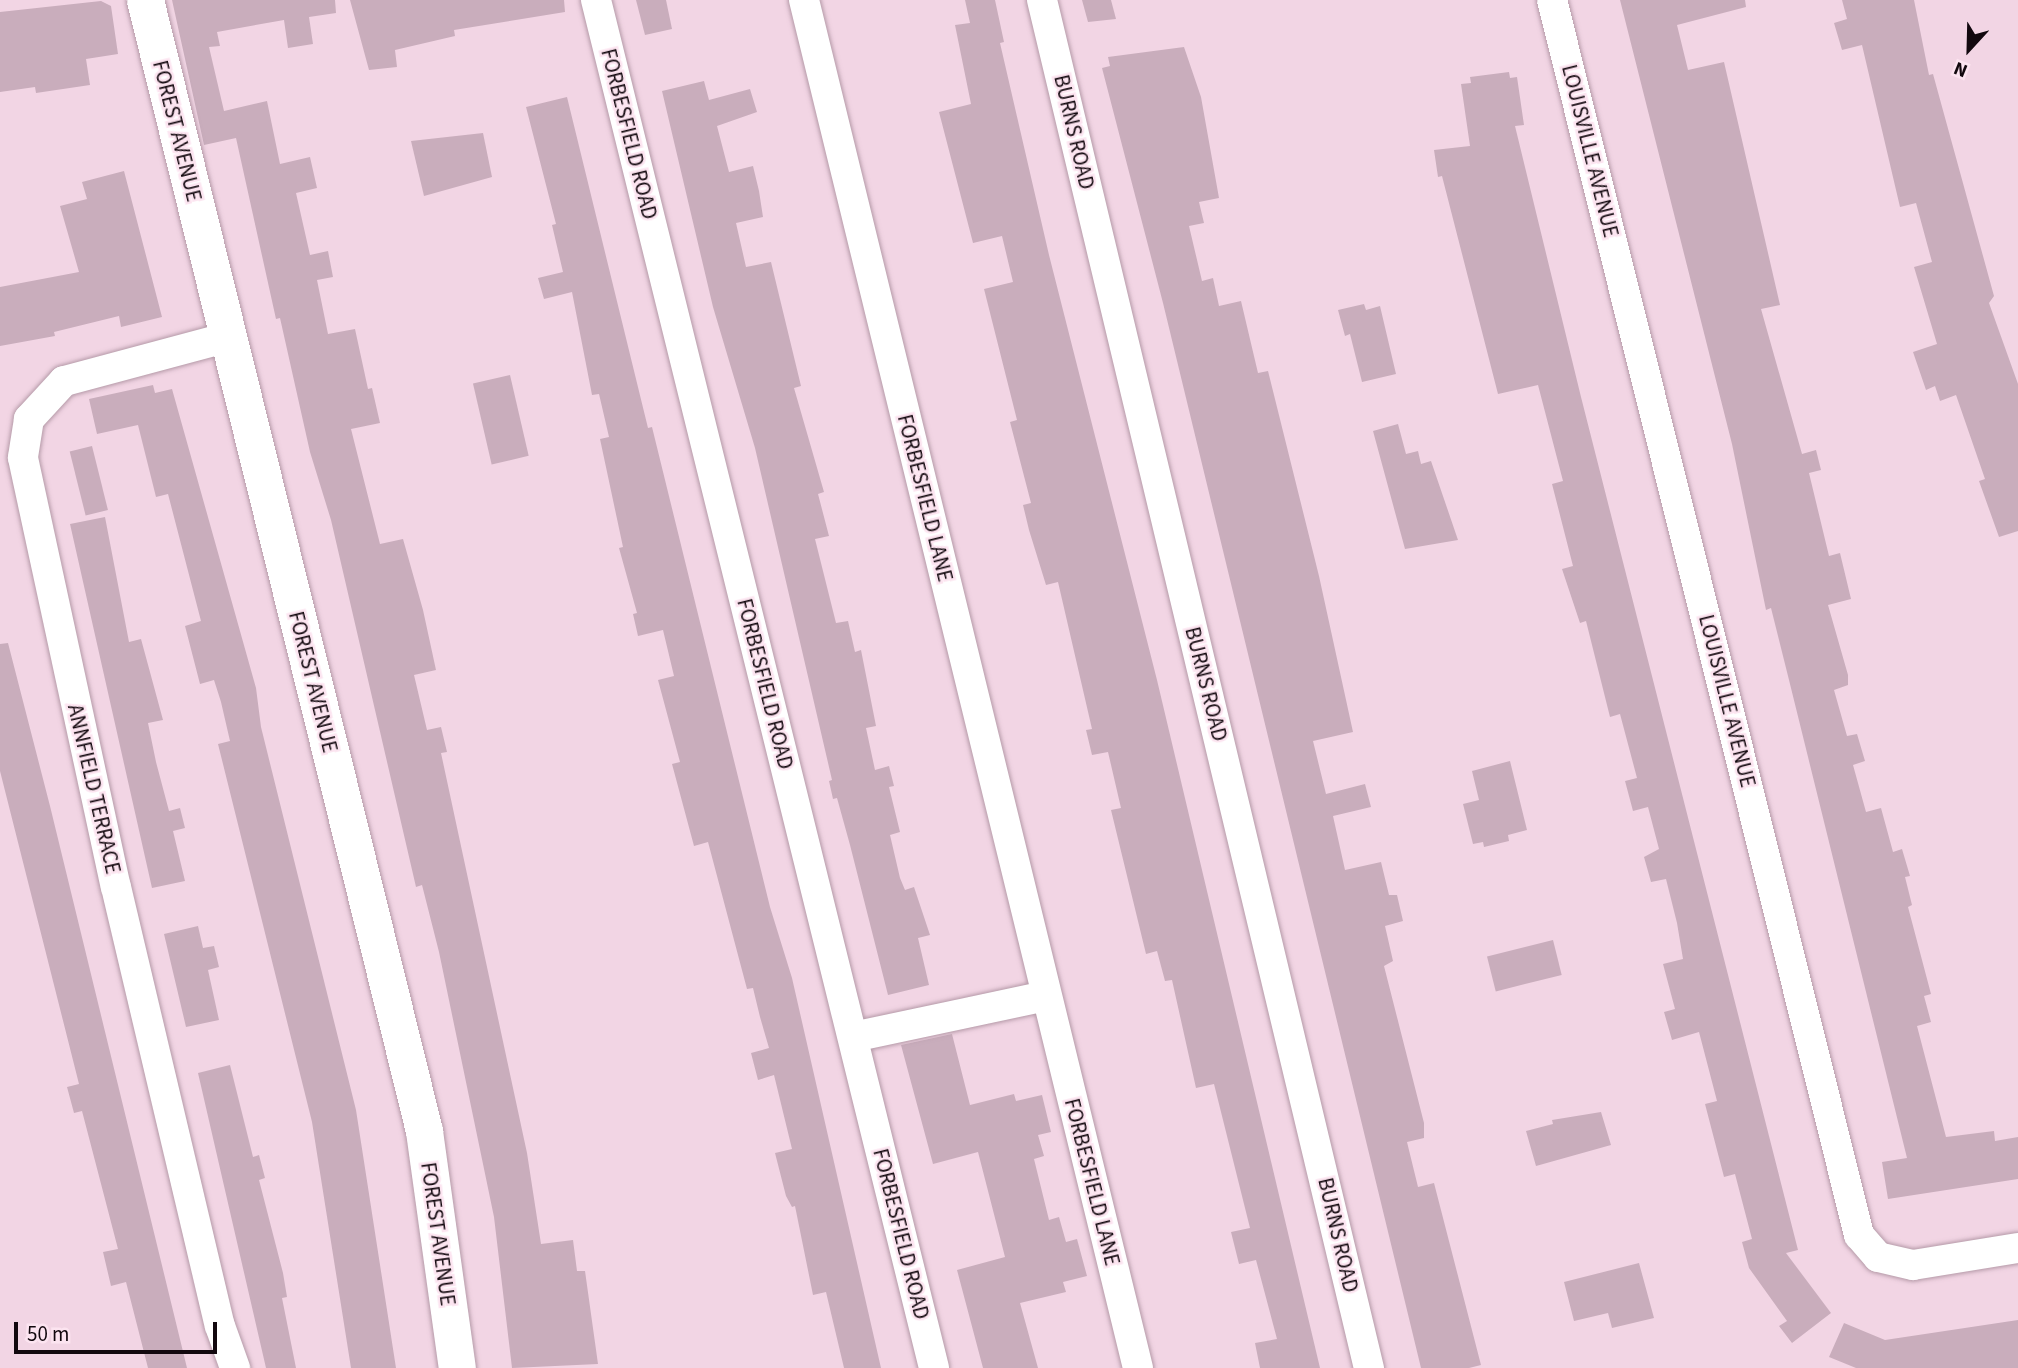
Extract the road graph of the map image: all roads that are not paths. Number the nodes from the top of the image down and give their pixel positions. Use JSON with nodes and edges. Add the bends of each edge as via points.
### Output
{"nodes":[{"id":1,"x":145,"y":0,"type":"edge"},
{"id":2,"x":596,"y":0,"type":"edge"},
{"id":3,"x":804,"y":0,"type":"edge"},
{"id":4,"x":1042,"y":0,"type":"edge"},
{"id":5,"x":1552,"y":0,"type":"edge"},
{"id":6,"x":225,"y":338,"type":"junction"},
{"id":7,"x":1046,"y":996,"type":"junction"},
{"id":8,"x":853,"y":1037,"type":"junction"},
{"id":9,"x":2018,"y":1248,"type":"edge"},
{"id":10,"x":235,"y":1368,"type":"edge"},
{"id":11,"x":457,"y":1368,"type":"edge"},
{"id":12,"x":934,"y":1368,"type":"edge"},
{"id":13,"x":1138,"y":1368,"type":"edge"},
{"id":14,"x":1369,"y":1368,"type":"edge"}],
"edges":[{"from":1,"to":6,"type":"street","name":"FOREST AVENUE"},
{"from":2,"to":8,"type":"street","name":"FORBESFIELD ROAD"},
{"from":3,"to":7,"type":"street","name":"FORBESFIELD LANE"},
{"from":4,"to":14,"type":"street","name":"BURNS ROAD"},
{"from":5,"to":9,"type":"street","name":"LOUISVILLE AVENUE","via":[[1859,1235],[1878,1257],[1913,1265]]},
{"from":6,"to":10,"type":"street","name":"ANNFIELD TERRACE","via":[[64,381],[29,419],[23,457],[116,887],[220,1326]]},
{"from":6,"to":11,"type":"street","name":"FOREST AVENUE","via":[[424,1131]]},
{"from":7,"to":8,"type":"street"},
{"from":7,"to":13,"type":"street","name":"FORBESFIELD LANE"},
{"from":8,"to":12,"type":"street","name":"FORBESFIELD ROAD"}]}
